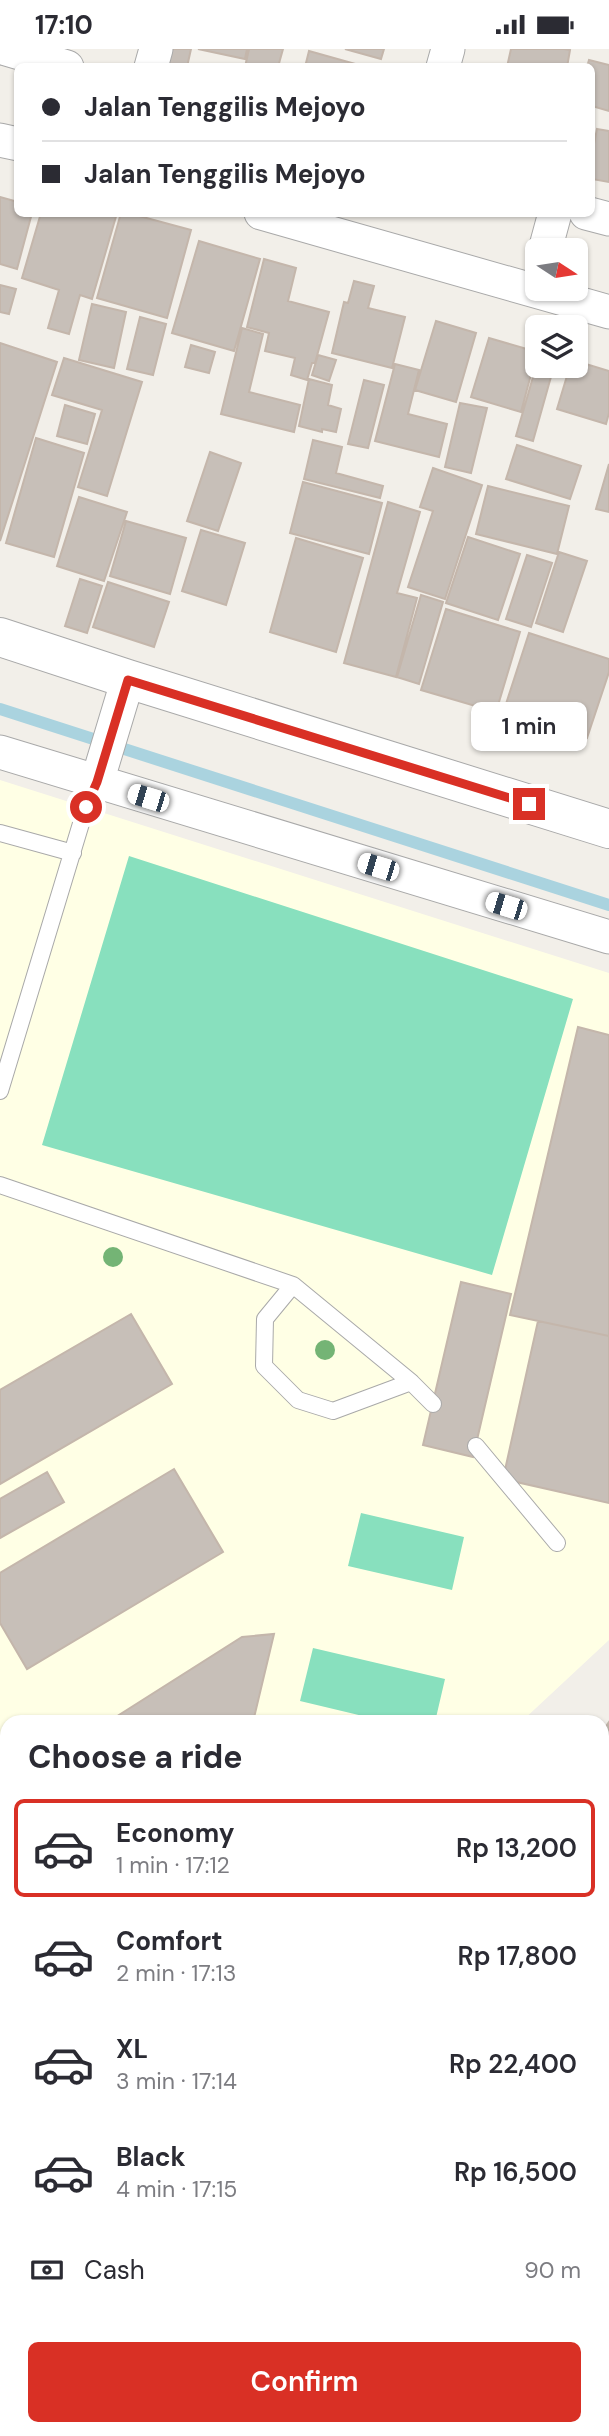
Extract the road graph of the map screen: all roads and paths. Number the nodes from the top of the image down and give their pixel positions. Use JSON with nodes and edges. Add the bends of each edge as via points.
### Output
{"nodes":[{"id":1,"x":6,"y":49,"type":"edge"},
{"id":2,"x":53,"y":63,"type":"edge"},
{"id":3,"x":276,"y":217,"type":"edge"},
{"id":4,"x":554,"y":217,"type":"edge"},
{"id":5,"x":548,"y":238,"type":"edge"},
{"id":6,"x":525,"y":281,"type":"edge"},
{"id":7,"x":580,"y":301,"type":"edge"},
{"id":8,"x":609,"y":312,"type":"edge"},
{"id":9,"x":0,"y":637,"type":"edge"},
{"id":10,"x":125,"y":691,"type":"junction"},
{"id":11,"x":0,"y":753,"type":"edge"},
{"id":12,"x":100,"y":772,"type":"junction"},
{"id":13,"x":609,"y":829,"type":"edge"},
{"id":14,"x":0,"y":833,"type":"edge"},
{"id":15,"x":73,"y":853,"type":"junction"},
{"id":16,"x":609,"y":937,"type":"edge"},
{"id":17,"x":0,"y":1091,"type":"edge"},
{"id":18,"x":0,"y":1185,"type":"edge"},
{"id":19,"x":293,"y":1285,"type":"junction"},
{"id":20,"x":411,"y":1382,"type":"junction"},
{"id":21,"x":433,"y":1404,"type":"dead end"},
{"id":22,"x":476,"y":1446,"type":"dead end"},
{"id":23,"x":556,"y":1543,"type":"dead end"}],
"edges":[{"from":1,"to":2,"type":"street"},
{"from":3,"to":6,"type":"street"},
{"from":4,"to":5,"type":"street"},
{"from":7,"to":8,"type":"street"},
{"from":9,"to":10,"type":"street"},
{"from":10,"to":12,"type":"street"},
{"from":10,"to":13,"type":"street"},
{"from":11,"to":12,"type":"street"},
{"from":12,"to":15,"type":"lane"},
{"from":12,"to":16,"type":"street"},
{"from":14,"to":15,"type":"lane"},
{"from":15,"to":17,"type":"lane"},
{"from":18,"to":19,"type":"lane"},
{"from":19,"to":20,"type":"lane"},
{"from":19,"to":20,"type":"lane","via":[[265,1319],[264,1366],[298,1400],[333,1411]]},
{"from":20,"to":21,"type":"lane"},
{"from":22,"to":23,"type":"lane"}]}
